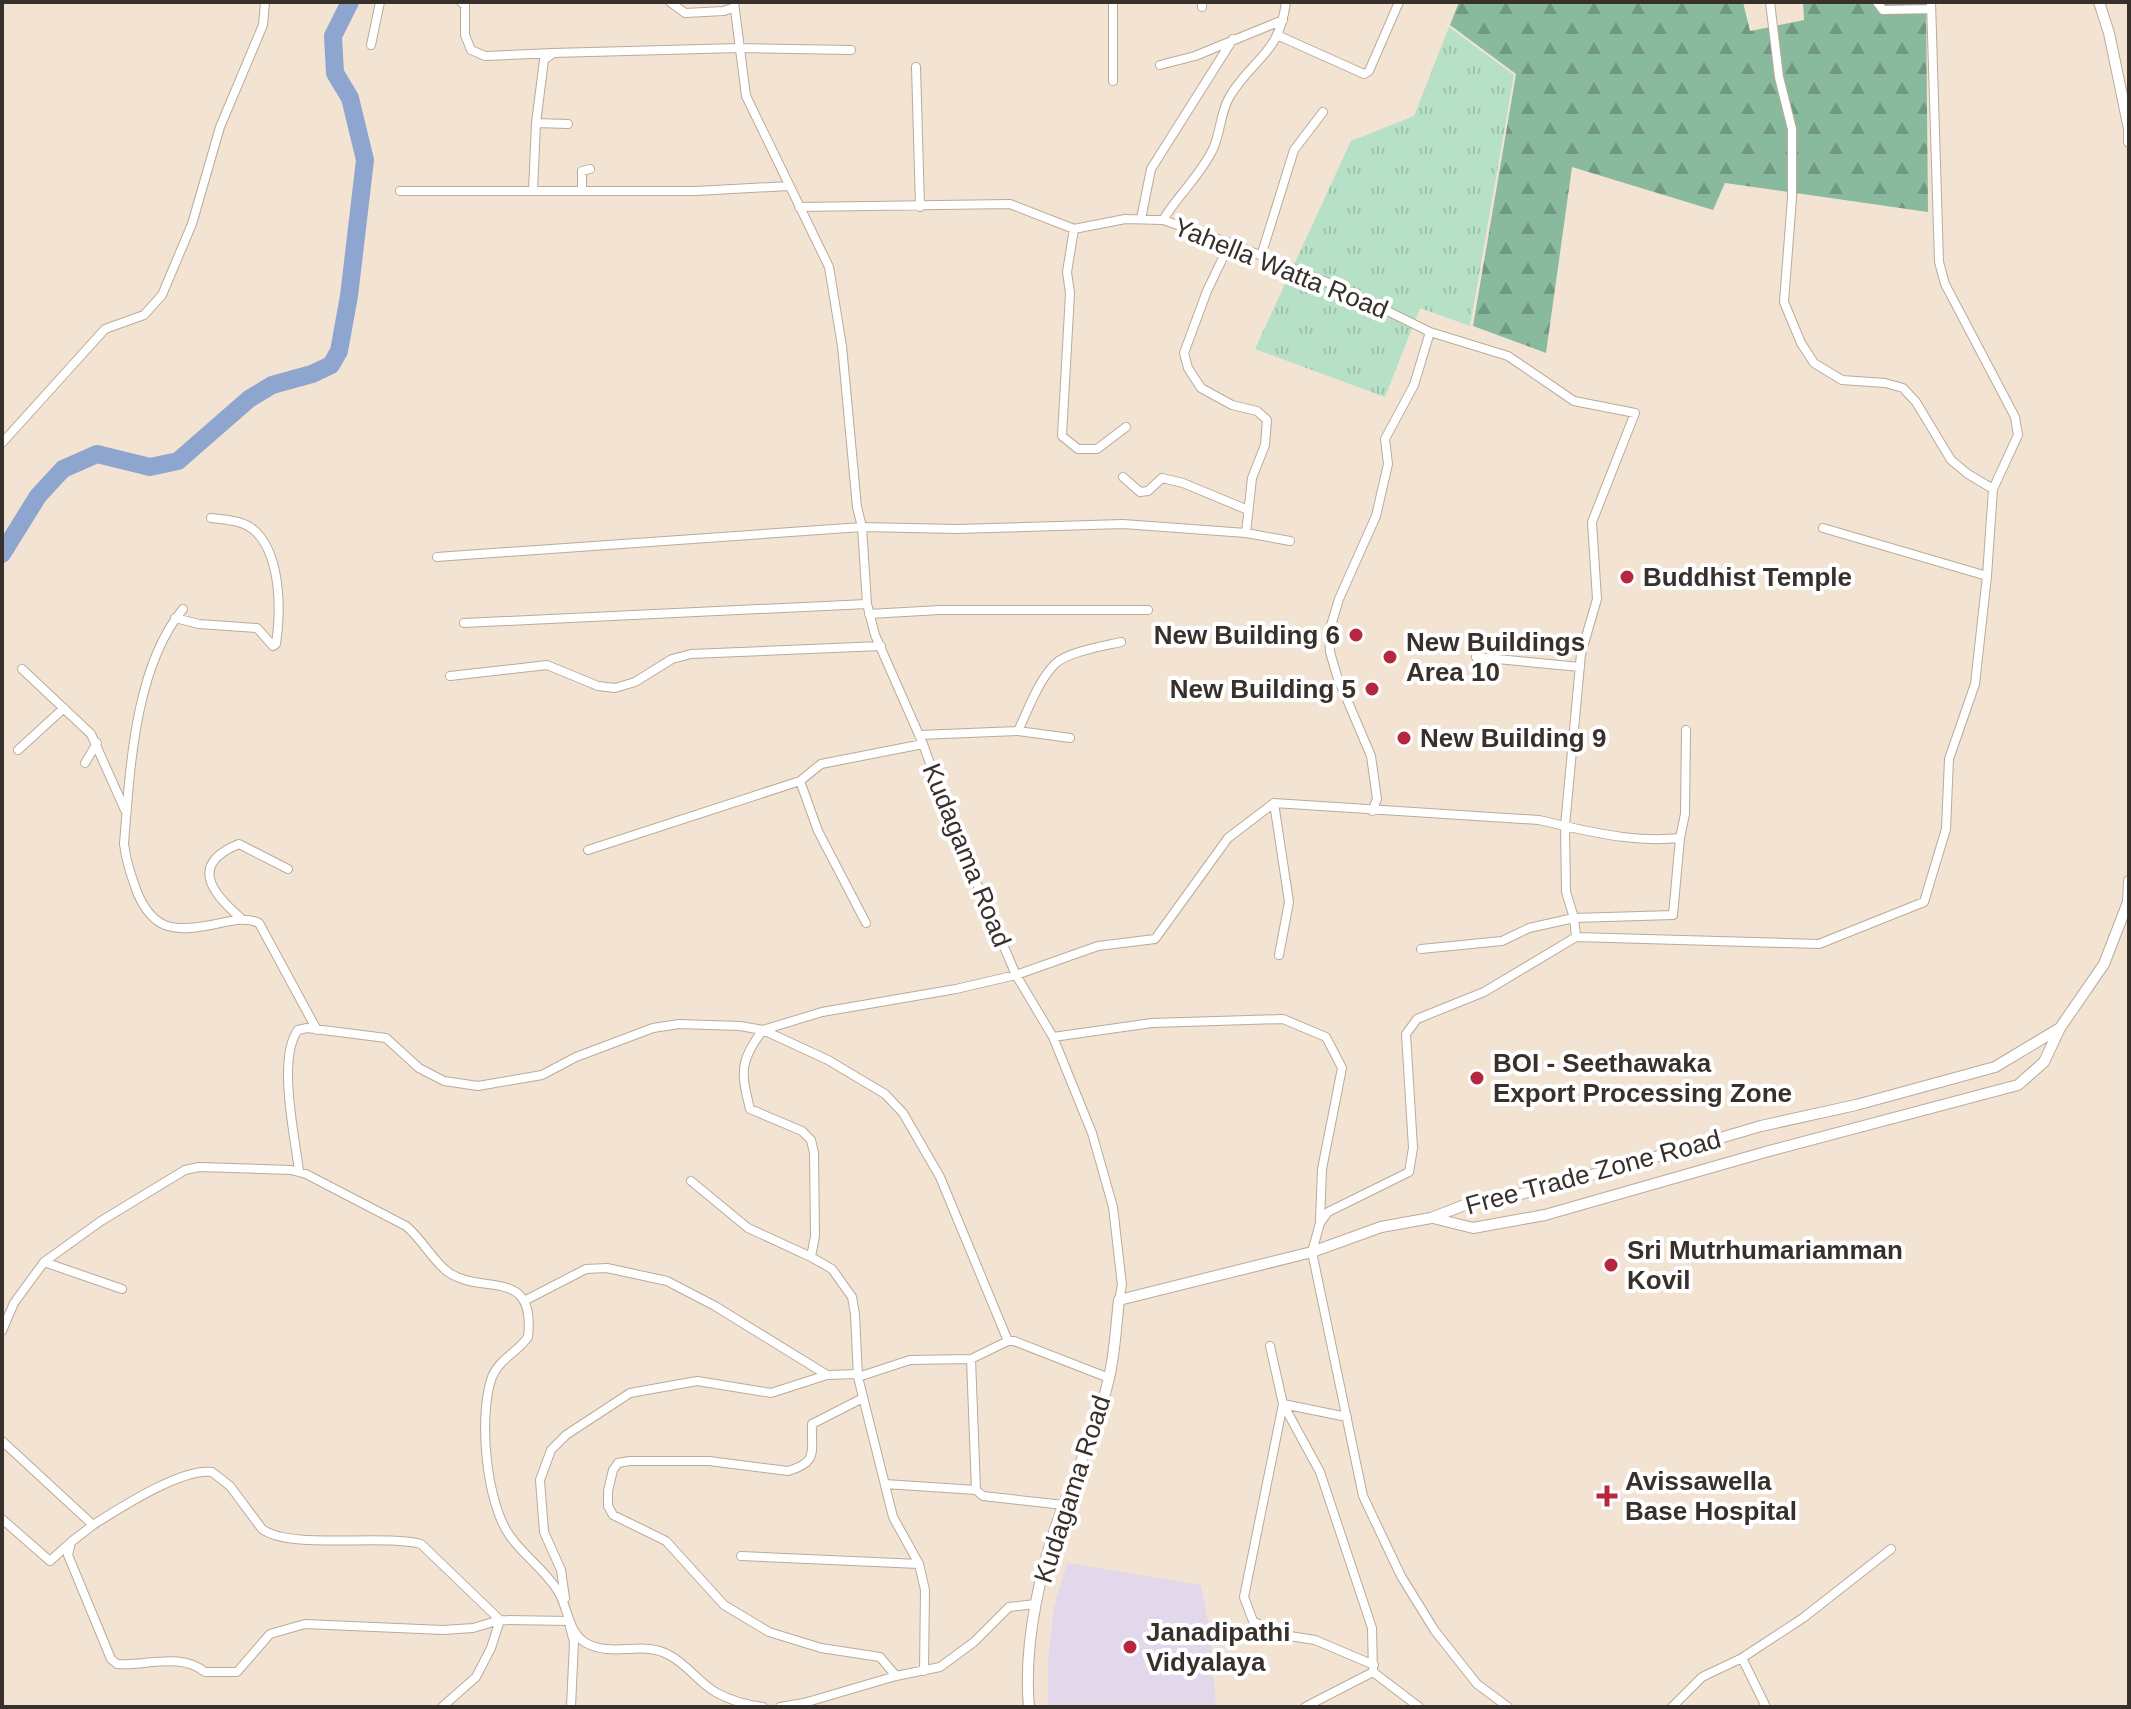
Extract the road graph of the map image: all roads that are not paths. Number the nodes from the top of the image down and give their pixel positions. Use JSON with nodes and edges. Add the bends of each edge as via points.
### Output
{"nodes":[{"id":1,"x":265,"y":2,"type":"edge"},
{"id":2,"x":380,"y":2,"type":"edge"},
{"id":3,"x":461,"y":2,"type":"edge"},
{"id":4,"x":670,"y":2,"type":"edge"},
{"id":5,"x":1113,"y":2,"type":"edge"},
{"id":6,"x":1286,"y":2,"type":"edge"},
{"id":7,"x":1399,"y":2,"type":"edge"},
{"id":8,"x":1770,"y":2,"type":"edge"},
{"id":9,"x":1877,"y":2,"type":"edge"},
{"id":10,"x":2099,"y":2,"type":"edge"},
{"id":11,"x":734,"y":5,"type":"edge"},
{"id":12,"x":1931,"y":6,"type":"edge"},
{"id":13,"x":1283,"y":20,"type":"junction"},
{"id":14,"x":1277,"y":35,"type":"junction"},
{"id":15,"x":1233,"y":39,"type":"junction"},
{"id":16,"x":371,"y":45,"type":"dead end"},
{"id":17,"x":739,"y":48,"type":"junction"},
{"id":18,"x":851,"y":50,"type":"dead end"},
{"id":19,"x":553,"y":53,"type":"junction"},
{"id":20,"x":1160,"y":65,"type":"dead end"},
{"id":21,"x":916,"y":67,"type":"dead end"},
{"id":22,"x":1113,"y":81,"type":"dead end"},
{"id":23,"x":1323,"y":112,"type":"dead end"},
{"id":24,"x":536,"y":123,"type":"junction"},
{"id":25,"x":568,"y":124,"type":"dead end"},
{"id":26,"x":2129,"y":142,"type":"edge"},
{"id":27,"x":590,"y":169,"type":"dead end"},
{"id":28,"x":789,"y":186,"type":"junction"},
{"id":29,"x":400,"y":191,"type":"dead end"},
{"id":30,"x":533,"y":191,"type":"junction"},
{"id":31,"x":582,"y":191,"type":"junction"},
{"id":32,"x":799,"y":207,"type":"junction"},
{"id":33,"x":920,"y":207,"type":"junction"},
{"id":34,"x":1141,"y":219,"type":"junction"},
{"id":35,"x":1163,"y":220,"type":"junction"},
{"id":36,"x":1074,"y":229,"type":"junction"},
{"id":37,"x":1230,"y":243,"type":"junction"},
{"id":38,"x":1261,"y":256,"type":"junction"},
{"id":39,"x":1430,"y":332,"type":"junction"},
{"id":40,"x":1126,"y":427,"type":"dead end"},
{"id":41,"x":2,"y":443,"type":"edge"},
{"id":42,"x":1123,"y":477,"type":"dead end"},
{"id":43,"x":1993,"y":489,"type":"junction"},
{"id":44,"x":1248,"y":510,"type":"junction"},
{"id":45,"x":211,"y":518,"type":"dead end"},
{"id":46,"x":862,"y":527,"type":"junction"},
{"id":47,"x":1823,"y":528,"type":"dead end"},
{"id":48,"x":1246,"y":533,"type":"junction"},
{"id":49,"x":1290,"y":541,"type":"dead end"},
{"id":50,"x":437,"y":557,"type":"dead end"},
{"id":51,"x":1987,"y":576,"type":"junction"},
{"id":52,"x":183,"y":609,"type":"dead end"},
{"id":53,"x":868,"y":609,"type":"junction"},
{"id":54,"x":1148,"y":610,"type":"dead end"},
{"id":55,"x":175,"y":618,"type":"junction"},
{"id":56,"x":464,"y":623,"type":"dead end"},
{"id":57,"x":1121,"y":642,"type":"dead end"},
{"id":58,"x":881,"y":646,"type":"junction"},
{"id":59,"x":1476,"y":657,"type":"dead end"},
{"id":60,"x":1580,"y":667,"type":"junction"},
{"id":61,"x":22,"y":669,"type":"dead end"},
{"id":62,"x":450,"y":676,"type":"dead end"},
{"id":63,"x":64,"y":708,"type":"junction"},
{"id":64,"x":1686,"y":730,"type":"dead end"},
{"id":65,"x":1018,"y":731,"type":"junction"},
{"id":66,"x":1070,"y":738,"type":"dead end"},
{"id":67,"x":921,"y":740,"type":"junction"},
{"id":68,"x":97,"y":743,"type":"junction"},
{"id":69,"x":18,"y":750,"type":"dead end"},
{"id":70,"x":85,"y":763,"type":"dead end"},
{"id":71,"x":800,"y":781,"type":"junction"},
{"id":72,"x":1274,"y":803,"type":"junction"},
{"id":73,"x":1372,"y":811,"type":"junction"},
{"id":74,"x":126,"y":815,"type":"junction"},
{"id":75,"x":1565,"y":826,"type":"junction"},
{"id":76,"x":1680,"y":838,"type":"junction"},
{"id":77,"x":588,"y":850,"type":"dead end"},
{"id":78,"x":288,"y":869,"type":"dead end"},
{"id":79,"x":2129,"y":881,"type":"edge"},
{"id":80,"x":1574,"y":918,"type":"junction"},
{"id":81,"x":242,"y":919,"type":"junction"},
{"id":82,"x":866,"y":923,"type":"dead end"},
{"id":83,"x":1576,"y":937,"type":"junction"},
{"id":84,"x":1421,"y":949,"type":"dead end"},
{"id":85,"x":1279,"y":955,"type":"dead end"},
{"id":86,"x":1016,"y":975,"type":"junction"},
{"id":87,"x":2060,"y":1028,"type":"junction"},
{"id":88,"x":317,"y":1030,"type":"junction"},
{"id":89,"x":763,"y":1030,"type":"junction"},
{"id":90,"x":1053,"y":1037,"type":"junction"},
{"id":91,"x":299,"y":1171,"type":"junction"},
{"id":92,"x":691,"y":1181,"type":"dead end"},
{"id":93,"x":1431,"y":1218,"type":"junction"},
{"id":94,"x":1320,"y":1223,"type":"junction"},
{"id":95,"x":1312,"y":1252,"type":"junction"},
{"id":96,"x":811,"y":1257,"type":"junction"},
{"id":97,"x":44,"y":1262,"type":"junction"},
{"id":98,"x":122,"y":1289,"type":"dead end"},
{"id":99,"x":1119,"y":1300,"type":"junction"},
{"id":100,"x":524,"y":1301,"type":"junction"},
{"id":101,"x":2,"y":1331,"type":"edge"},
{"id":102,"x":1008,"y":1341,"type":"junction"},
{"id":103,"x":1270,"y":1346,"type":"dead end"},
{"id":104,"x":971,"y":1359,"type":"junction"},
{"id":105,"x":827,"y":1375,"type":"junction"},
{"id":106,"x":857,"y":1375,"type":"junction"},
{"id":107,"x":1109,"y":1378,"type":"junction"},
{"id":108,"x":863,"y":1398,"type":"junction"},
{"id":109,"x":1283,"y":1404,"type":"junction"},
{"id":110,"x":1347,"y":1417,"type":"junction"},
{"id":111,"x":2,"y":1441,"type":"edge"},
{"id":112,"x":885,"y":1484,"type":"junction"},
{"id":113,"x":976,"y":1490,"type":"junction"},
{"id":114,"x":1064,"y":1505,"type":"junction"},
{"id":115,"x":2,"y":1519,"type":"edge"},
{"id":116,"x":93,"y":1525,"type":"junction"},
{"id":117,"x":71,"y":1542,"type":"junction"},
{"id":118,"x":1891,"y":1549,"type":"dead end"},
{"id":119,"x":741,"y":1556,"type":"dead end"},
{"id":120,"x":919,"y":1564,"type":"junction"},
{"id":121,"x":1035,"y":1604,"type":"junction"},
{"id":122,"x":500,"y":1620,"type":"junction"},
{"id":123,"x":569,"y":1621,"type":"junction"},
{"id":124,"x":1742,"y":1658,"type":"junction"},
{"id":125,"x":1373,"y":1668,"type":"junction"},
{"id":126,"x":924,"y":1671,"type":"junction"},
{"id":127,"x":896,"y":1676,"type":"junction"},
{"id":128,"x":442,"y":1707,"type":"edge"},
{"id":129,"x":571,"y":1707,"type":"edge"},
{"id":130,"x":763,"y":1707,"type":"edge"},
{"id":131,"x":780,"y":1707,"type":"edge"},
{"id":132,"x":1029,"y":1707,"type":"edge"},
{"id":133,"x":1305,"y":1707,"type":"edge"},
{"id":134,"x":1419,"y":1707,"type":"edge"},
{"id":135,"x":1508,"y":1707,"type":"edge"},
{"id":136,"x":1672,"y":1707,"type":"edge"},
{"id":137,"x":1766,"y":1707,"type":"edge"}],
"edges":[{"from":1,"to":41,"type":"street","via":[[263,25],[220,127],[192,224],[162,295],[144,315],[105,329]]},
{"from":2,"to":16,"type":"street"},
{"from":3,"to":19,"type":"street","via":[[471,50],[485,56]]},
{"from":4,"to":11,"type":"street","via":[[685,13],[724,11]]},
{"from":5,"to":22,"type":"street"},
{"from":6,"to":13,"type":"street"},
{"from":7,"to":14,"type":"street","via":[[1364,74]]},
{"from":8,"to":43,"type":"street","via":[[1792,129],[1784,302],[1801,343],[1814,363],[1842,380],[1903,388],[1951,460]]},
{"from":9,"to":12,"type":"street","via":[[1883,10]]},
{"from":10,"to":26,"type":"street"},
{"from":11,"to":17,"type":"street","name":"Kudagama Road"},
{"from":12,"to":43,"type":"street","via":[[1939,262],[1945,284],[2015,417],[2018,435]]},
{"from":13,"to":14,"type":"street"},
{"from":13,"to":15,"type":"street"},
{"from":14,"to":35,"type":"street","via":[[1231,94],[1213,148]]},
{"from":15,"to":20,"type":"street"},
{"from":15,"to":34,"type":"street","via":[[1151,169]]},
{"from":17,"to":18,"type":"street"},
{"from":17,"to":19,"type":"street"},
{"from":17,"to":28,"type":"street","name":"Kudagama Road","via":[[746,96]]},
{"from":19,"to":24,"type":"street","via":[[544,60]]},
{"from":21,"to":33,"type":"street"},
{"from":23,"to":38,"type":"street","via":[[1294,150]]},
{"from":24,"to":25,"type":"street"},
{"from":24,"to":30,"type":"street"},
{"from":27,"to":31,"type":"street","via":[[582,171]]},
{"from":28,"to":31,"type":"street"},
{"from":28,"to":32,"type":"street","name":"Kudagama Road"},
{"from":29,"to":30,"type":"street"},
{"from":30,"to":31,"type":"street"},
{"from":32,"to":33,"type":"street"},
{"from":32,"to":46,"type":"street","name":"Kudagama Road","via":[[829,267]]},
{"from":33,"to":36,"type":"street","via":[[1010,204]]},
{"from":34,"to":35,"type":"street","name":"Yahella Watta Road"},
{"from":34,"to":36,"type":"street","name":"Yahella Watta Road"},
{"from":35,"to":37,"type":"street","name":"Yahella Watta Road"},
{"from":36,"to":40,"type":"street","via":[[1067,272],[1062,436],[1078,449],[1097,449]]},
{"from":37,"to":38,"type":"street","name":"Yahella Watta Road"},
{"from":37,"to":44,"type":"street","via":[[1184,353],[1201,388],[1267,420]]},
{"from":38,"to":39,"type":"street","name":"Yahella Watta Road"},
{"from":39,"to":60,"type":"street","name":"Yahella Watta Road","via":[[1508,356],[1574,401],[1635,413],[1592,522],[1597,599]]},
{"from":39,"to":73,"type":"street","via":[[1414,385],[1385,439],[1388,464],[1376,516],[1329,632],[1337,676],[1371,756],[1377,799]]},
{"from":42,"to":44,"type":"street","via":[[1140,492],[1162,478]]},
{"from":43,"to":51,"type":"street"},
{"from":44,"to":48,"type":"street"},
{"from":45,"to":55,"type":"street","via":[[238,521],[257,533],[268,552],[277,580],[276,644],[257,628]]},
{"from":46,"to":48,"type":"street","via":[[1123,524]]},
{"from":46,"to":50,"type":"street"},
{"from":46,"to":53,"type":"street","name":"Kudagama Road"},
{"from":47,"to":51,"type":"street"},
{"from":48,"to":49,"type":"street"},
{"from":51,"to":83,"type":"street","via":[[1975,684],[1949,759],[1946,829],[1924,902],[1819,944]]},
{"from":52,"to":55,"type":"street"},
{"from":53,"to":54,"type":"street"},
{"from":53,"to":56,"type":"street"},
{"from":53,"to":58,"type":"street","name":"Kudagama Road"},
{"from":55,"to":74,"type":"street","via":[[150,672],[138,716]]},
{"from":57,"to":65,"type":"street","via":[[1056,663]]},
{"from":58,"to":62,"type":"street","via":[[691,654],[615,688],[547,665]]},
{"from":58,"to":67,"type":"street","name":"Kudagama Road"},
{"from":59,"to":60,"type":"street"},
{"from":60,"to":75,"type":"street"},
{"from":61,"to":63,"type":"street"},
{"from":63,"to":68,"type":"street"},
{"from":63,"to":69,"type":"street"},
{"from":64,"to":76,"type":"street"},
{"from":65,"to":66,"type":"street"},
{"from":65,"to":67,"type":"street"},
{"from":67,"to":71,"type":"street","via":[[821,764]]},
{"from":67,"to":86,"type":"street","name":"Kudagama Road"},
{"from":68,"to":70,"type":"street"},
{"from":68,"to":74,"type":"street"},
{"from":71,"to":77,"type":"street"},
{"from":71,"to":82,"type":"street","via":[[818,831]]},
{"from":72,"to":73,"type":"street"},
{"from":72,"to":85,"type":"street","via":[[1289,902]]},
{"from":72,"to":86,"type":"street","via":[[1228,838],[1155,939],[1098,946]]},
{"from":73,"to":75,"type":"street"},
{"from":74,"to":81,"type":"street","via":[[126,863],[145,911],[165,927]]},
{"from":75,"to":76,"type":"street","via":[[1617,837]]},
{"from":75,"to":80,"type":"street","via":[[1566,892]]},
{"from":76,"to":80,"type":"street","via":[[1673,915]]},
{"from":78,"to":81,"type":"street","via":[[239,844],[212,860],[212,890]]},
{"from":79,"to":87,"type":"street","name":"Free Trade Zone Road","via":[[2128,902],[2104,964]]},
{"from":80,"to":83,"type":"street"},
{"from":80,"to":84,"type":"street","via":[[1529,928],[1502,941]]},
{"from":81,"to":88,"type":"street","via":[[259,923]]},
{"from":83,"to":94,"type":"street","via":[[1484,992],[1417,1019],[1406,1034],[1413,1148],[1409,1172],[1328,1212]]},
{"from":86,"to":89,"type":"street","via":[[822,1012]]},
{"from":86,"to":90,"type":"street","name":"Kudagama Road"},
{"from":87,"to":93,"type":"street","name":"Free Trade Zone Road","via":[[1995,1067],[1467,1204]]},
{"from":87,"to":93,"type":"street","name":"Free Trade Zone Road","via":[[2044,1062],[2018,1085],[1545,1215],[1473,1228]]},
{"from":88,"to":89,"type":"street","via":[[386,1038],[419,1068],[444,1081],[478,1086],[542,1075],[653,1028],[679,1024]]},
{"from":88,"to":91,"type":"street","via":[[298,1030],[288,1064]]},
{"from":89,"to":96,"type":"street","via":[[744,1059],[742,1075],[750,1109],[811,1140]]},
{"from":89,"to":102,"type":"street","via":[[828,1060],[885,1094],[903,1113],[940,1177]]},
{"from":90,"to":94,"type":"street","via":[[1152,1023],[1283,1019],[1326,1037],[1342,1068],[1322,1169]]},
{"from":90,"to":99,"type":"street","name":"Kudagama Road","via":[[1092,1133],[1113,1207]]},
{"from":91,"to":97,"type":"street","via":[[191,1168]]},
{"from":91,"to":100,"type":"street","via":[[406,1226],[446,1271],[499,1284]]},
{"from":92,"to":96,"type":"street","via":[[748,1228]]},
{"from":93,"to":95,"type":"street","name":"Free Trade Zone Road","via":[[1381,1227]]},
{"from":94,"to":95,"type":"street"},
{"from":95,"to":99,"type":"street","name":"Free Trade Zone Road"},
{"from":95,"to":110,"type":"street"},
{"from":96,"to":106,"type":"street","via":[[832,1269],[852,1297]]},
{"from":97,"to":98,"type":"street"},
{"from":97,"to":101,"type":"street","via":[[14,1303]]},
{"from":99,"to":107,"type":"street","name":"Kudagama Road"},
{"from":100,"to":105,"type":"street","via":[[586,1269],[607,1268],[667,1281]]},
{"from":100,"to":123,"type":"street","via":[[528,1337],[492,1376],[484,1441],[507,1533],[560,1593]]},
{"from":102,"to":104,"type":"street"},
{"from":102,"to":107,"type":"street"},
{"from":103,"to":109,"type":"street"},
{"from":104,"to":106,"type":"street","via":[[910,1360]]},
{"from":104,"to":113,"type":"street"},
{"from":105,"to":106,"type":"street"},
{"from":105,"to":123,"type":"street","via":[[771,1393],[697,1381],[630,1393],[566,1435],[551,1450],[540,1480],[544,1532],[561,1570]]},
{"from":106,"to":108,"type":"street"},
{"from":107,"to":114,"type":"street","name":"Kudagama Road"},
{"from":108,"to":112,"type":"street"},
{"from":108,"to":127,"type":"street","via":[[812,1424],[811,1456],[801,1467],[788,1471],[709,1461],[618,1463],[608,1506],[613,1515],[666,1541],[724,1605],[769,1632],[821,1648],[880,1657]]},
{"from":109,"to":110,"type":"street"},
{"from":109,"to":125,"type":"street","via":[[1320,1472],[1372,1628]]},
{"from":109,"to":125,"type":"street","via":[[1244,1597],[1253,1621],[1277,1634],[1315,1640]]},
{"from":110,"to":135,"type":"street","via":[[1363,1496],[1401,1576],[1477,1684]]},
{"from":111,"to":116,"type":"street"},
{"from":112,"to":113,"type":"street"},
{"from":112,"to":120,"type":"street","via":[[893,1517]]},
{"from":113,"to":114,"type":"street","via":[[983,1496]]},
{"from":114,"to":121,"type":"street","name":"Kudagama Road"},
{"from":115,"to":117,"type":"street","via":[[50,1561]]},
{"from":116,"to":117,"type":"street"},
{"from":116,"to":122,"type":"street","via":[[190,1474],[212,1472],[269,1534],[298,1540],[421,1544]]},
{"from":117,"to":122,"type":"street","via":[[68,1555],[117,1664],[184,1661],[205,1672],[237,1672],[270,1634],[305,1624],[443,1630]]},
{"from":118,"to":124,"type":"street"},
{"from":119,"to":120,"type":"street"},
{"from":120,"to":126,"type":"street","via":[[925,1590]]},
{"from":121,"to":126,"type":"street","via":[[1009,1607],[950,1661]]},
{"from":121,"to":132,"type":"street","name":"Kudagama Road"},
{"from":122,"to":123,"type":"street"},
{"from":122,"to":128,"type":"street","via":[[476,1677]]},
{"from":123,"to":129,"type":"street","via":[[574,1642]]},
{"from":123,"to":130,"type":"street","via":[[587,1644],[661,1651],[715,1692]]},
{"from":124,"to":136,"type":"street","via":[[1702,1677]]},
{"from":124,"to":137,"type":"street"},
{"from":125,"to":133,"type":"street"},
{"from":125,"to":134,"type":"street"},
{"from":126,"to":127,"type":"street"},
{"from":127,"to":131,"type":"street"}]}
